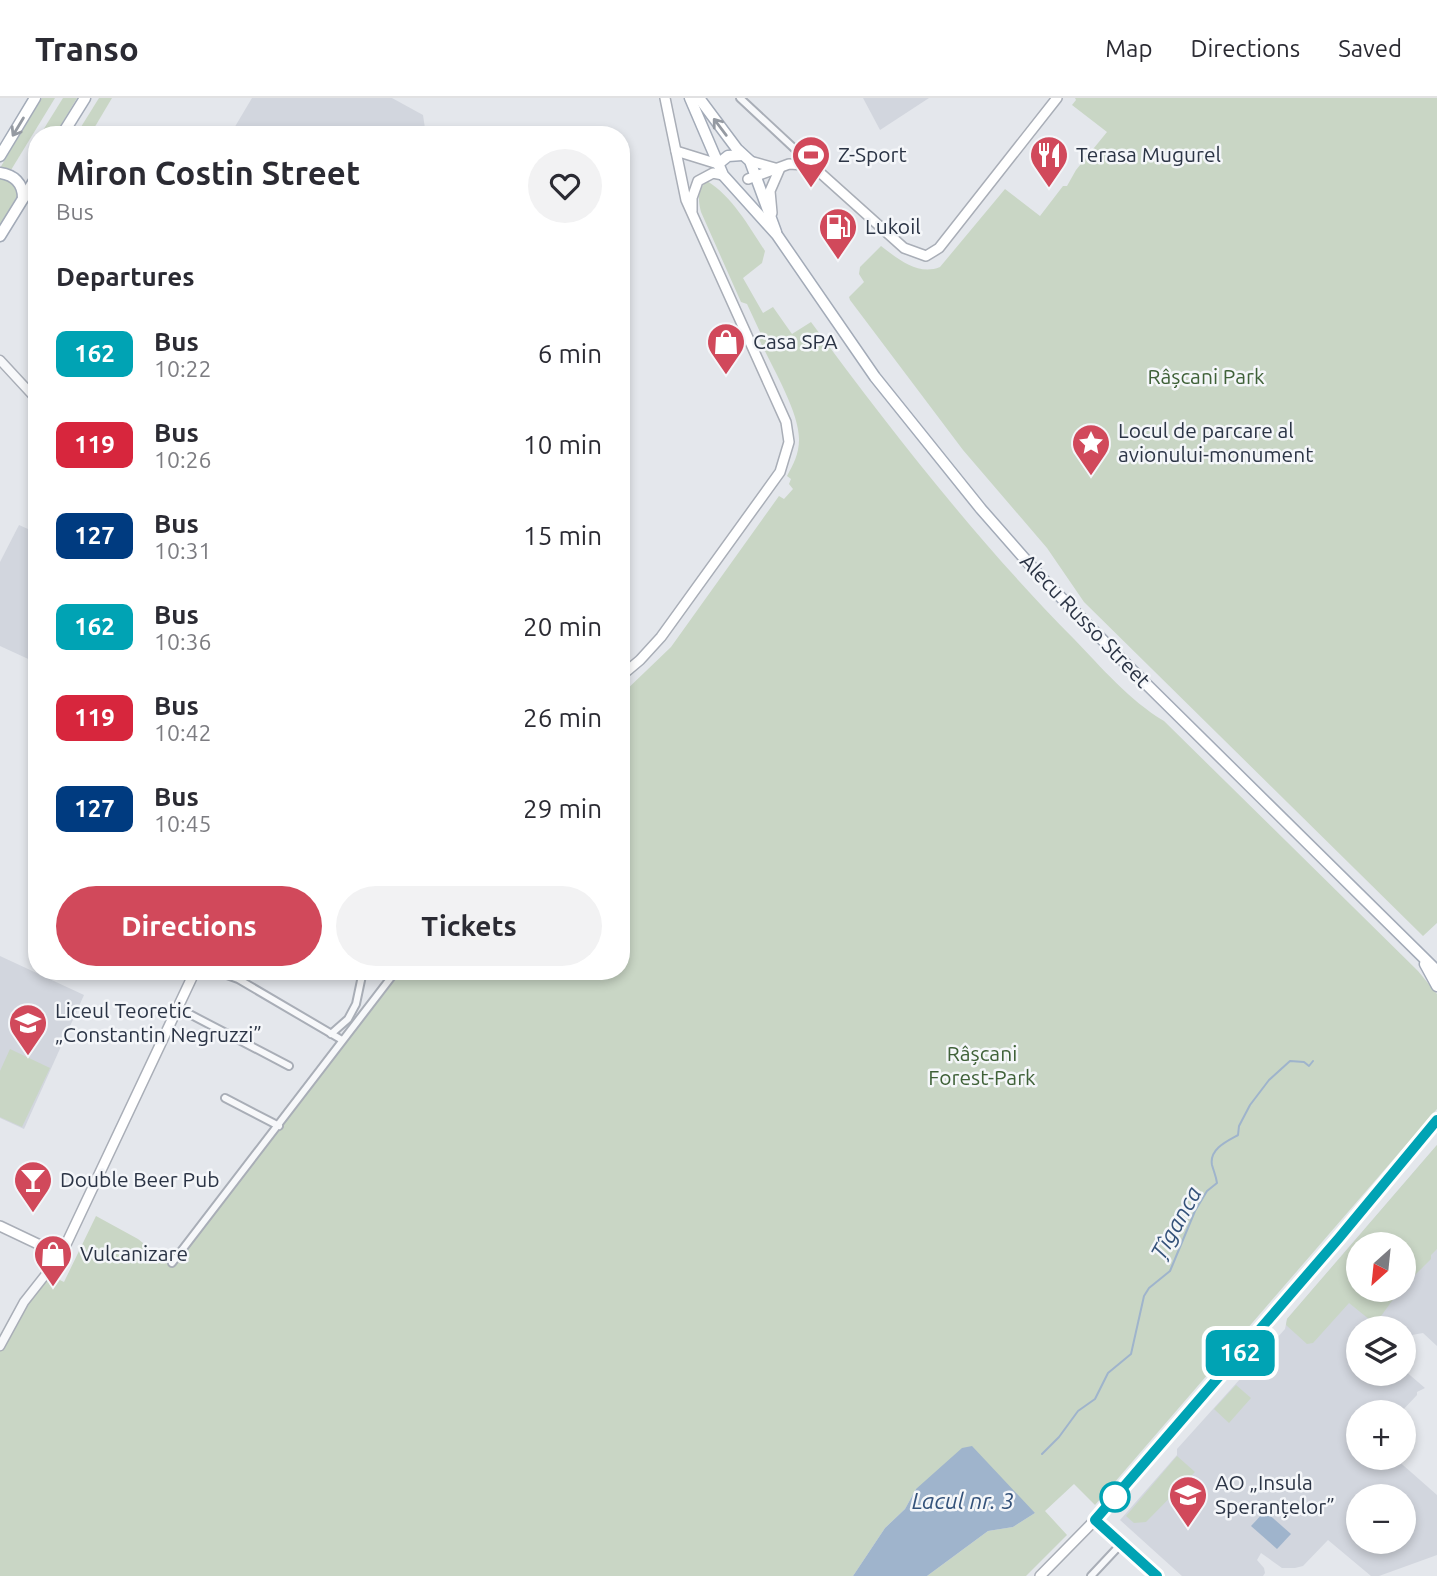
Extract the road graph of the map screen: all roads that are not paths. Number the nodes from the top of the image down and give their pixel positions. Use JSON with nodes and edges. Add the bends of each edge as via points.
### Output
{"nodes":[{"id":1,"x":35,"y":98,"type":"edge"},
{"id":2,"x":85,"y":98,"type":"edge"},
{"id":3,"x":666,"y":98,"type":"edge"},
{"id":4,"x":690,"y":98,"type":"edge"},
{"id":5,"x":699,"y":98,"type":"edge"},
{"id":6,"x":740,"y":98,"type":"edge"},
{"id":7,"x":1058,"y":98,"type":"edge"},
{"id":8,"x":68,"y":126,"type":"edge"},
{"id":9,"x":676,"y":151,"type":"junction"},
{"id":10,"x":0,"y":156,"type":"edge"},
{"id":11,"x":689,"y":156,"type":"junction"},
{"id":12,"x":718,"y":164,"type":"junction"},
{"id":13,"x":680,"y":168,"type":"junction"},
{"id":14,"x":749,"y":168,"type":"junction"},
{"id":15,"x":780,"y":168,"type":"junction"},
{"id":16,"x":816,"y":169,"type":"junction"},
{"id":17,"x":0,"y":173,"type":"edge"},
{"id":18,"x":724,"y":177,"type":"junction"},
{"id":19,"x":698,"y":181,"type":"junction"},
{"id":20,"x":28,"y":191,"type":"edge"},
{"id":21,"x":23,"y":199,"type":"junction"},
{"id":22,"x":692,"y":212,"type":"junction"},
{"id":23,"x":773,"y":222,"type":"junction"},
{"id":24,"x":777,"y":234,"type":"junction"},
{"id":25,"x":0,"y":236,"type":"edge"},
{"id":26,"x":0,"y":360,"type":"edge"},
{"id":27,"x":28,"y":390,"type":"edge"},
{"id":28,"x":630,"y":667,"type":"edge"},
{"id":29,"x":1420,"y":954,"type":"junction"},
{"id":30,"x":1437,"y":971,"type":"edge"},
{"id":31,"x":191,"y":980,"type":"edge"},
{"id":32,"x":240,"y":980,"type":"edge"},
{"id":33,"x":361,"y":980,"type":"edge"},
{"id":34,"x":389,"y":980,"type":"edge"},
{"id":35,"x":1437,"y":986,"type":"edge"},
{"id":36,"x":178,"y":1008,"type":"junction"},
{"id":37,"x":331,"y":1034,"type":"junction"},
{"id":38,"x":342,"y":1040,"type":"junction"},
{"id":39,"x":289,"y":1066,"type":"dead end"},
{"id":40,"x":225,"y":1098,"type":"dead end"},
{"id":41,"x":1437,"y":1119,"type":"edge"},
{"id":42,"x":279,"y":1126,"type":"junction"},
{"id":43,"x":0,"y":1226,"type":"edge"},
{"id":44,"x":61,"y":1255,"type":"junction"},
{"id":45,"x":172,"y":1263,"type":"dead end"},
{"id":46,"x":0,"y":1346,"type":"edge"},
{"id":47,"x":1095,"y":1520,"type":"junction"},
{"id":48,"x":1121,"y":1544,"type":"junction"},
{"id":49,"x":1040,"y":1576,"type":"edge"},
{"id":50,"x":1091,"y":1576,"type":"edge"},
{"id":51,"x":1157,"y":1576,"type":"edge"}],
"edges":[{"from":1,"to":10,"type":"main road","one_way":true},
{"from":2,"to":8,"type":"main road"},
{"from":3,"to":9,"type":"main road"},
{"from":4,"to":12,"type":"main road"},
{"from":14,"to":5,"type":"main road","name":"Alecu Russo Street","one_way":true},
{"from":6,"to":16,"type":"street"},
{"from":7,"to":16,"type":"main road","via":[[939,248],[926,256],[904,248]]},
{"from":9,"to":11,"type":"main road"},
{"from":9,"to":13,"type":"main road"},
{"from":11,"to":12,"type":"main road"},
{"from":11,"to":13,"type":"main road","via":[[683,157]]},
{"from":12,"to":14,"type":"main road","via":[[727,156]]},
{"from":12,"to":18,"type":"main road","name":"Alecu Russo Street"},
{"from":13,"to":19,"type":"main road","via":[[690,182]]},
{"from":13,"to":22,"type":"main road"},
{"from":14,"to":15,"type":"main road"},
{"from":14,"to":15,"type":"main road"},
{"from":14,"to":18,"type":"main road","via":[[740,184]]},
{"from":14,"to":23,"type":"main road","name":"Alecu Russo Street"},
{"from":15,"to":16,"type":"main road","via":[[795,163]]},
{"from":15,"to":23,"type":"main road","via":[[770,191]]},
{"from":17,"to":21,"type":"main road","via":[[17,181]]},
{"from":18,"to":19,"type":"main road","via":[[713,173]]},
{"from":18,"to":24,"type":"main road","name":"Alecu Russo Street"},
{"from":19,"to":22,"type":"main road"},
{"from":20,"to":21,"type":"main road"},
{"from":21,"to":25,"type":"main road"},
{"from":22,"to":28,"type":"main road","via":[[786,422],[788,452],[780,472],[661,637]]},
{"from":23,"to":24,"type":"main road","name":"Alecu Russo Street"},
{"from":24,"to":29,"type":"main road","name":"Alecu Russo Street","via":[[882,386],[1024,558]]},
{"from":26,"to":27,"type":"street"},
{"from":29,"to":30,"type":"main road","name":"Alecu Russo Street"},
{"from":29,"to":35,"type":"main road"},
{"from":31,"to":36,"type":"main road"},
{"from":32,"to":37,"type":"street"},
{"from":33,"to":37,"type":"street","via":[[356,1004]]},
{"from":34,"to":38,"type":"street"},
{"from":36,"to":39,"type":"street"},
{"from":36,"to":44,"type":"main road"},
{"from":37,"to":38,"type":"street"},
{"from":38,"to":42,"type":"street"},
{"from":40,"to":42,"type":"street"},
{"from":41,"to":47,"type":"main road"},
{"from":42,"to":45,"type":"street"},
{"from":43,"to":44,"type":"main road"},
{"from":44,"to":46,"type":"street","via":[[24,1302]]},
{"from":47,"to":48,"type":"street"},
{"from":47,"to":49,"type":"main road"},
{"from":48,"to":50,"type":"street"},
{"from":48,"to":51,"type":"street"}]}
